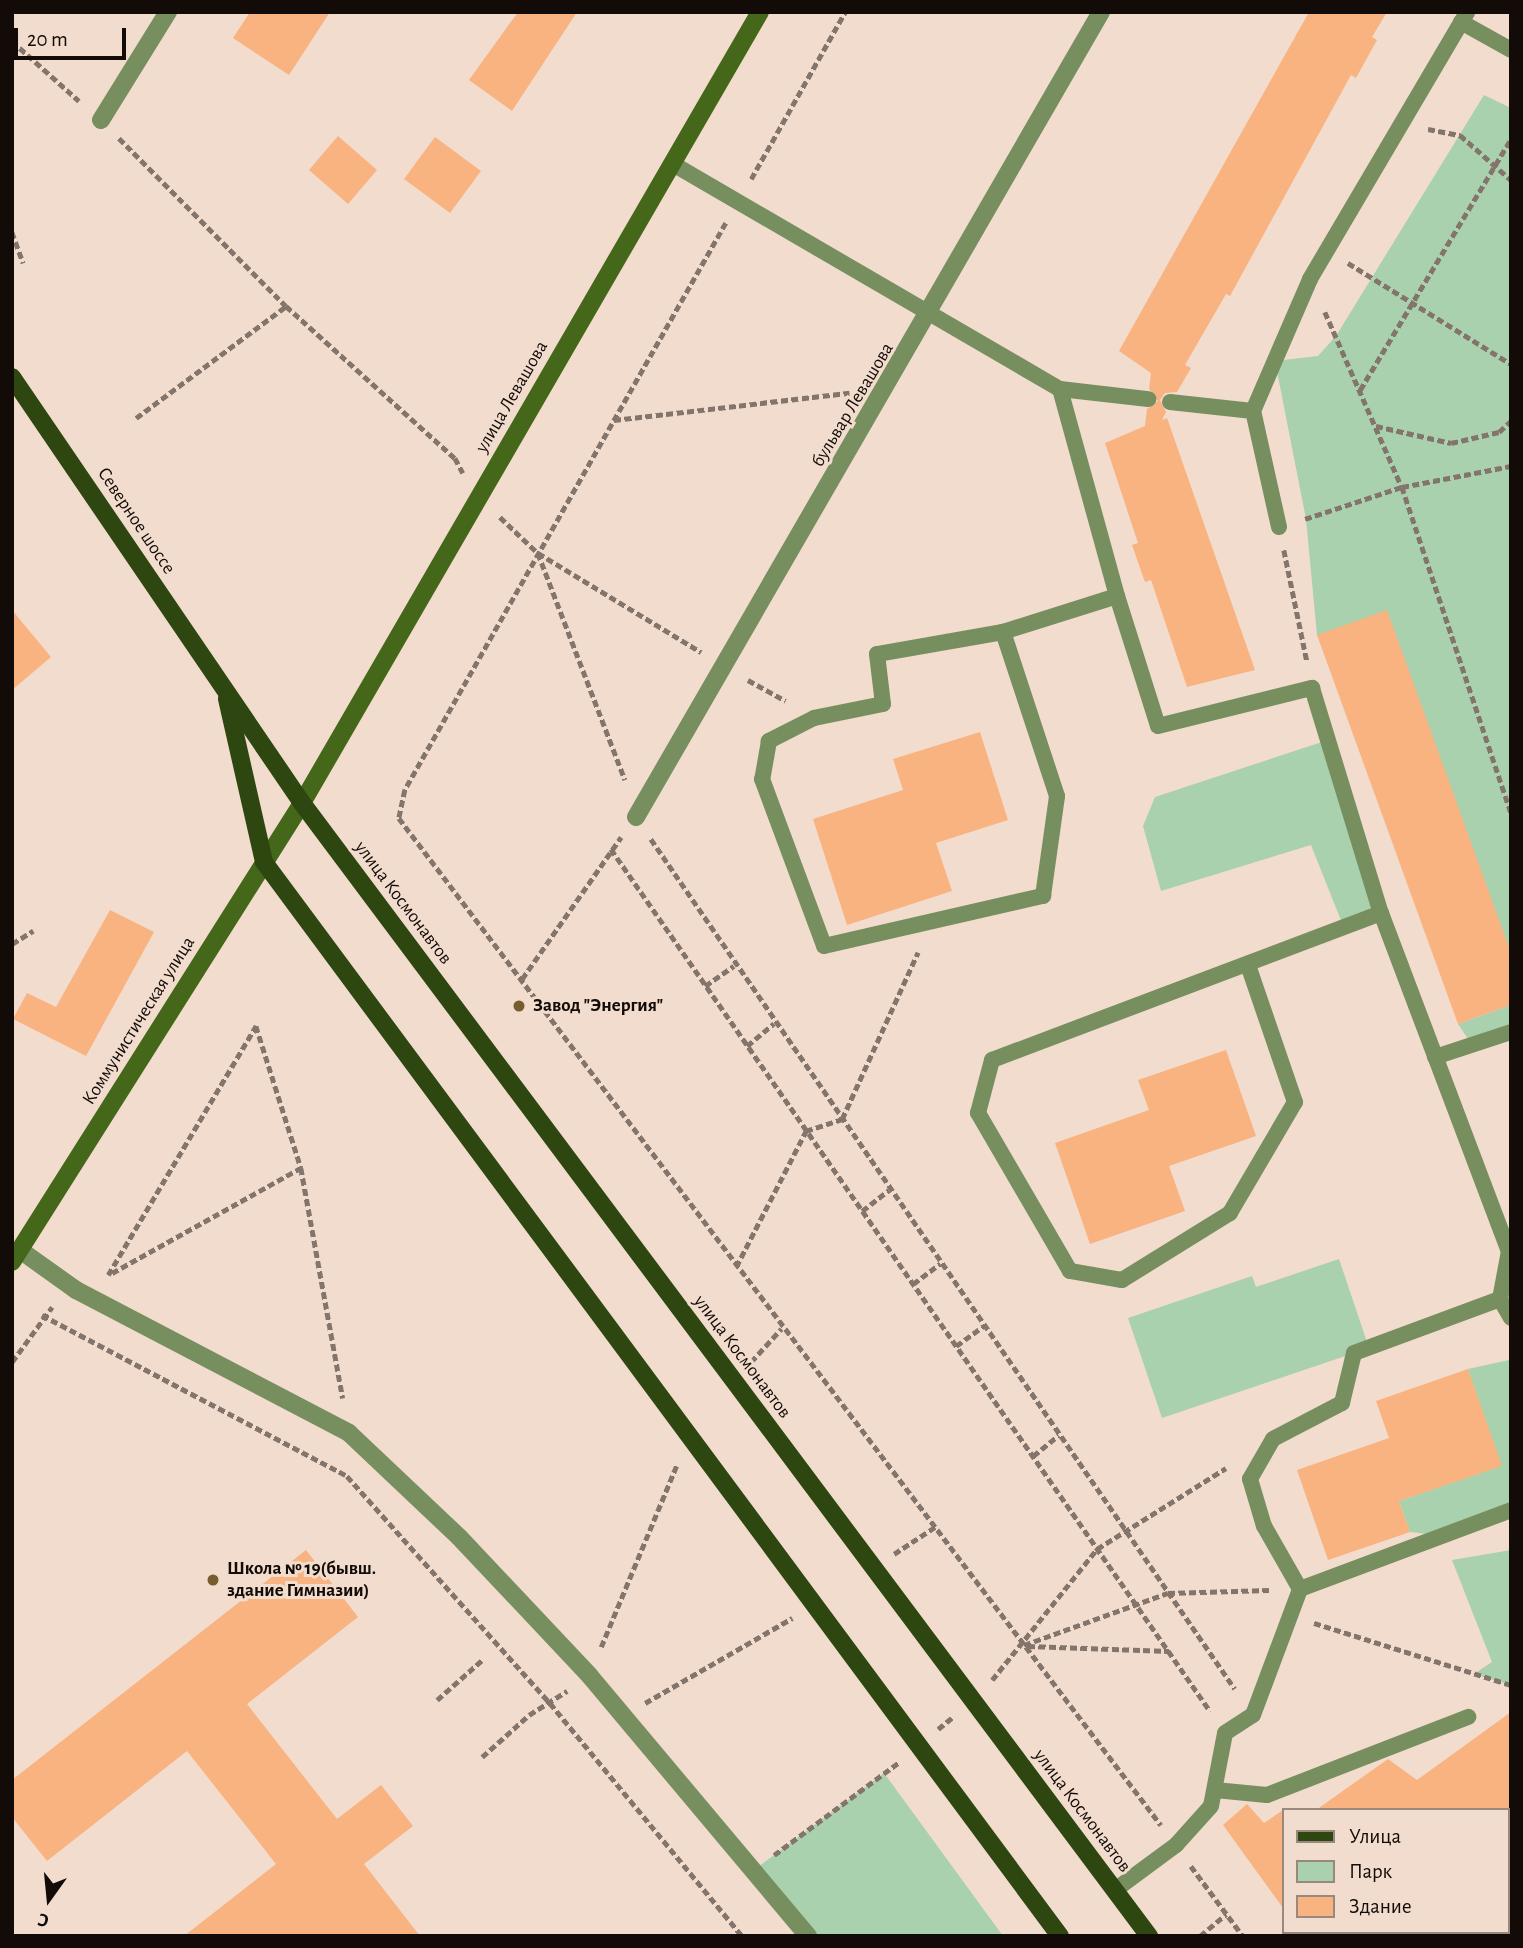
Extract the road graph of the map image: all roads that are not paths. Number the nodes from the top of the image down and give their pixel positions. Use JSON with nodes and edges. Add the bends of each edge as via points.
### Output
{"nodes":[{"id":1,"x":168,"y":12,"type":"edge"},
{"id":2,"x":760,"y":12,"type":"edge"},
{"id":3,"x":1101,"y":12,"type":"edge"},
{"id":4,"x":1464,"y":17,"type":"edge"},
{"id":5,"x":1511,"y":50,"type":"edge"},
{"id":6,"x":101,"y":120,"type":"road end"},
{"id":7,"x":673,"y":164,"type":"junction"},
{"id":8,"x":932,"y":313,"type":"junction"},
{"id":9,"x":12,"y":377,"type":"edge"},
{"id":10,"x":1060,"y":389,"type":"junction"},
{"id":11,"x":1148,"y":400,"type":"dead end"},
{"id":12,"x":1170,"y":401,"type":"dead end"},
{"id":13,"x":1253,"y":411,"type":"junction"},
{"id":14,"x":1279,"y":527,"type":"road end"},
{"id":15,"x":1117,"y":596,"type":"junction"},
{"id":16,"x":1003,"y":632,"type":"junction"},
{"id":17,"x":225,"y":689,"type":"junction"},
{"id":18,"x":302,"y":803,"type":"junction"},
{"id":19,"x":636,"y":817,"type":"road end"},
{"id":20,"x":264,"y":862,"type":"junction"},
{"id":21,"x":1381,"y":913,"type":"junction"},
{"id":22,"x":1248,"y":965,"type":"junction"},
{"id":23,"x":1511,"y":1032,"type":"edge"},
{"id":24,"x":1435,"y":1057,"type":"junction"},
{"id":25,"x":1510,"y":1250,"type":"edge"},
{"id":26,"x":16,"y":1256,"type":"edge"},
{"id":27,"x":1500,"y":1299,"type":"junction"},
{"id":28,"x":1511,"y":1318,"type":"edge"},
{"id":29,"x":1511,"y":1510,"type":"edge"},
{"id":30,"x":1300,"y":1589,"type":"junction"},
{"id":31,"x":1468,"y":1717,"type":"dead end"},
{"id":32,"x":1215,"y":1790,"type":"junction"},
{"id":33,"x":1115,"y":1890,"type":"junction"},
{"id":34,"x":808,"y":1936,"type":"edge"},
{"id":35,"x":1060,"y":1936,"type":"edge"},
{"id":36,"x":1149,"y":1936,"type":"edge"}],
"edges":[{"from":1,"to":6,"type":"street"},
{"from":2,"to":7,"type":"main road","name":"улица Левашова"},
{"from":3,"to":8,"type":"street","name":"бульвар Левашова"},
{"from":4,"to":5,"type":"lane"},
{"from":4,"to":13,"type":"lane","via":[[1310,279]]},
{"from":7,"to":8,"type":"lane"},
{"from":7,"to":18,"type":"main road","name":"улица Левашова"},
{"from":8,"to":10,"type":"lane"},
{"from":8,"to":19,"type":"street","name":"бульвар Левашова"},
{"from":9,"to":17,"type":"main road","name":"Северное шоссе"},
{"from":10,"to":11,"type":"lane"},
{"from":10,"to":15,"type":"lane"},
{"from":12,"to":13,"type":"lane"},
{"from":13,"to":14,"type":"lane"},
{"from":15,"to":16,"type":"lane"},
{"from":15,"to":21,"type":"lane","via":[[1158,726],[1312,688]]},
{"from":16,"to":16,"type":"lane","via":[[1057,796],[1043,896],[824,946],[762,779],[769,741],[814,718],[883,704],[877,654]]},
{"from":17,"to":18,"type":"main road","name":"Северное шоссе"},
{"from":17,"to":20,"type":"main road","name":"Северное шоссе"},
{"from":18,"to":20,"type":"main road","name":"Коммунистическая улица"},
{"from":18,"to":33,"type":"main road","name":"улица Космонавтов"},
{"from":20,"to":26,"type":"main road","name":"Коммунистическая улица"},
{"from":20,"to":35,"type":"main road"},
{"from":21,"to":22,"type":"lane"},
{"from":21,"to":24,"type":"lane"},
{"from":22,"to":22,"type":"lane","via":[[1295,1102],[1230,1213],[1122,1280],[1070,1271],[978,1113],[992,1060]]},
{"from":23,"to":24,"type":"lane"},
{"from":24,"to":25,"type":"lane"},
{"from":25,"to":27,"type":"lane"},
{"from":26,"to":34,"type":"street","via":[[349,1433],[458,1537],[589,1675]]},
{"from":27,"to":28,"type":"lane"},
{"from":27,"to":30,"type":"lane","via":[[1354,1353],[1342,1402],[1273,1439],[1250,1479],[1264,1527]]},
{"from":29,"to":30,"type":"lane"},
{"from":30,"to":32,"type":"lane","via":[[1253,1715],[1225,1733]]},
{"from":31,"to":32,"type":"lane","via":[[1266,1795]]},
{"from":32,"to":33,"type":"lane","via":[[1211,1806],[1176,1844]]},
{"from":33,"to":36,"type":"main road","name":"улица Космонавтов"}]}
